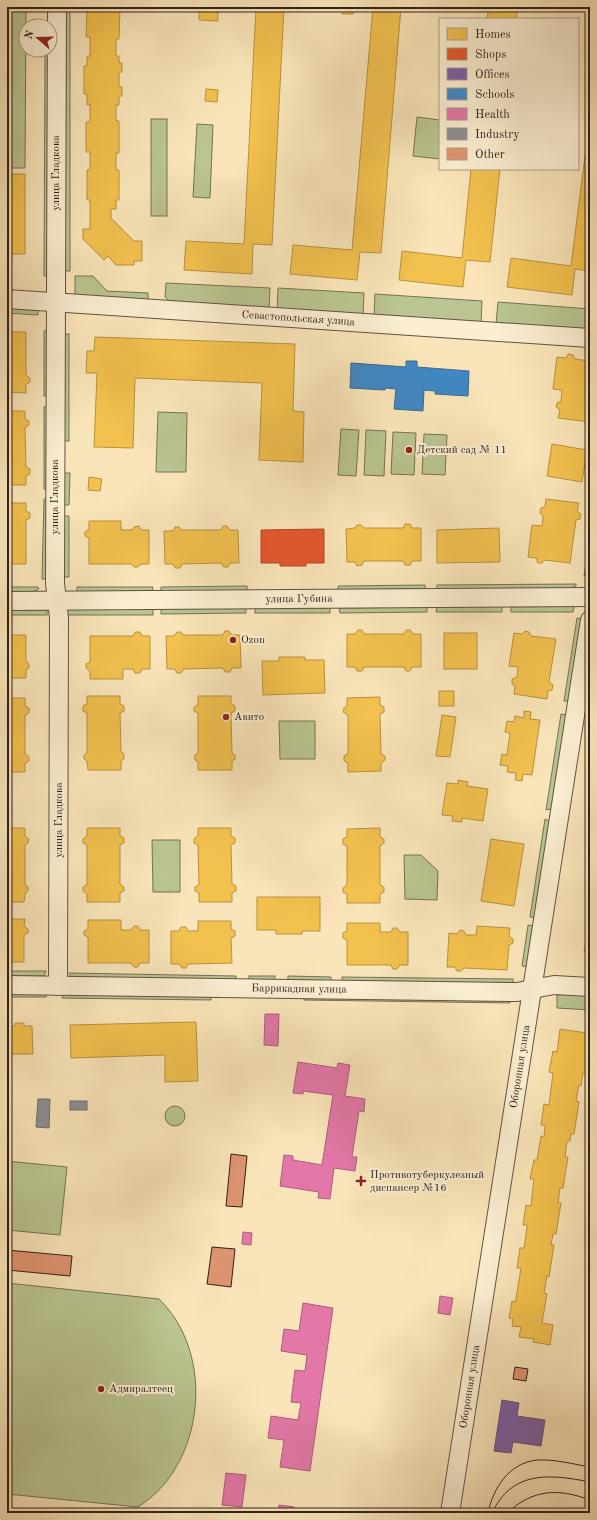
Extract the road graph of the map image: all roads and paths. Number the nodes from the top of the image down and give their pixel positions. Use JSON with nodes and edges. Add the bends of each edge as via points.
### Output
{"nodes":[{"id":1,"x":57,"y":7,"type":"edge"},
{"id":2,"x":7,"y":299,"type":"edge"},
{"id":3,"x":56,"y":302,"type":"junction"},
{"id":4,"x":590,"y":338,"type":"edge"},
{"id":5,"x":590,"y":597,"type":"edge"},
{"id":6,"x":57,"y":600,"type":"junction"},
{"id":7,"x":7,"y":601,"type":"edge"},
{"id":8,"x":590,"y":620,"type":"edge"},
{"id":9,"x":7,"y":985,"type":"edge"},
{"id":10,"x":58,"y":986,"type":"junction"},
{"id":11,"x":590,"y":987,"type":"edge"},
{"id":12,"x":533,"y":989,"type":"junction"},
{"id":13,"x":450,"y":1513,"type":"edge"}],
"edges":[{"from":1,"to":3,"type":"street","name":"улица Гладкова"},
{"from":2,"to":3,"type":"street","name":"Севастопольская улица"},
{"from":3,"to":4,"type":"street","name":"Севастопольская улица"},
{"from":3,"to":6,"type":"street","name":"улица Гладкова"},
{"from":5,"to":6,"type":"street","name":"улица Губина"},
{"from":6,"to":7,"type":"street","name":"улица Губина"},
{"from":6,"to":10,"type":"street","name":"улица Гладкова"},
{"from":8,"to":12,"type":"street","name":"Оборонная улица"},
{"from":9,"to":10,"type":"street","name":"Баррикадная улица"},
{"from":10,"to":12,"type":"street","name":"Баррикадная улица","via":[[517,992]]},
{"from":11,"to":12,"type":"street","name":"Баррикадная улица","via":[[554,985]]},
{"from":12,"to":13,"type":"street","name":"Оборонная улица"}]}
